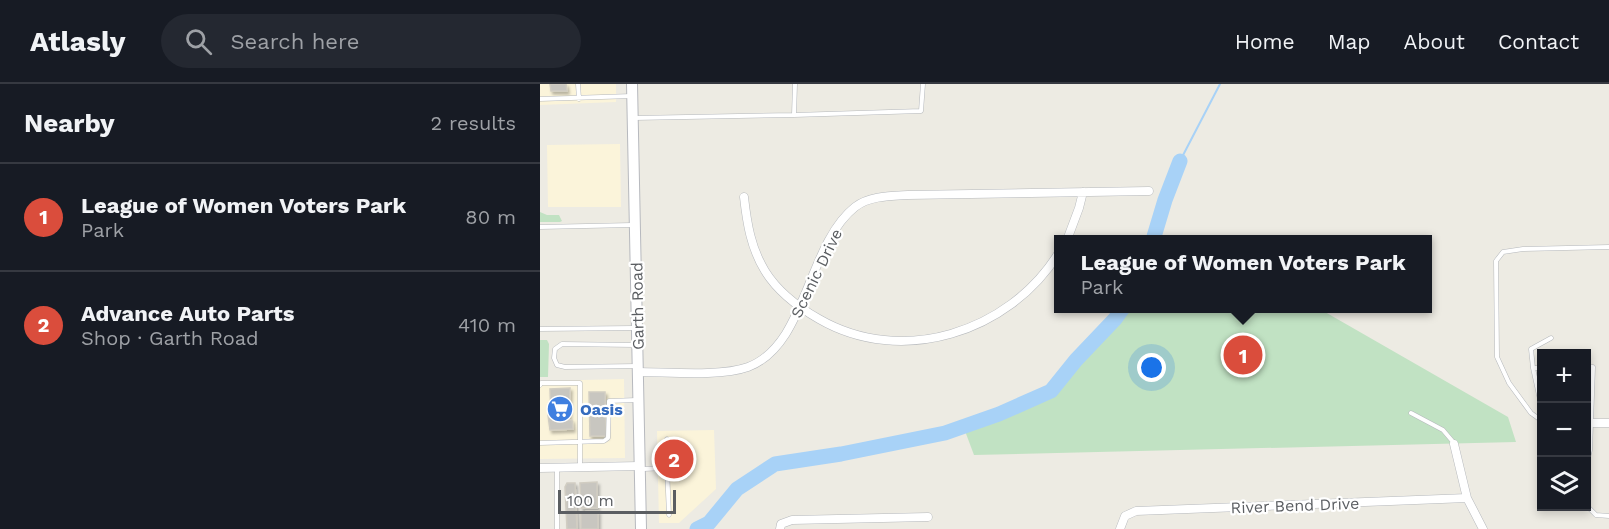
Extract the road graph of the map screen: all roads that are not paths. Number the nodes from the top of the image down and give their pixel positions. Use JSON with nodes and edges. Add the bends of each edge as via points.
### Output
{"nodes":[{"id":1,"x":578,"y":84,"type":"edge"},
{"id":2,"x":632,"y":84,"type":"edge"},
{"id":3,"x":795,"y":84,"type":"edge"},
{"id":4,"x":923,"y":84,"type":"edge"},
{"id":5,"x":632,"y":96,"type":"junction"},
{"id":6,"x":540,"y":99,"type":"edge"},
{"id":7,"x":579,"y":99,"type":"junction"},
{"id":8,"x":794,"y":115,"type":"junction"},
{"id":9,"x":633,"y":118,"type":"junction"},
{"id":10,"x":1149,"y":191,"type":"dead end"},
{"id":11,"x":1083,"y":192,"type":"junction"},
{"id":12,"x":744,"y":197,"type":"dead end"},
{"id":13,"x":636,"y":225,"type":"junction"},
{"id":14,"x":540,"y":228,"type":"edge"},
{"id":15,"x":1069,"y":235,"type":"edge"},
{"id":16,"x":1609,"y":247,"type":"edge"},
{"id":17,"x":1054,"y":261,"type":"edge"},
{"id":18,"x":798,"y":306,"type":"junction"},
{"id":19,"x":638,"y":328,"type":"junction"},
{"id":20,"x":540,"y":329,"type":"edge"},
{"id":21,"x":1551,"y":338,"type":"dead end"},
{"id":22,"x":638,"y":345,"type":"junction"},
{"id":23,"x":1591,"y":367,"type":"edge"},
{"id":24,"x":1533,"y":368,"type":"junction"},
{"id":25,"x":1537,"y":368,"type":"edge"},
{"id":26,"x":638,"y":369,"type":"junction"},
{"id":27,"x":540,"y":385,"type":"edge"},
{"id":28,"x":1591,"y":395,"type":"edge"},
{"id":29,"x":638,"y":400,"type":"junction"},
{"id":30,"x":1541,"y":403,"type":"edge"},
{"id":31,"x":1411,"y":413,"type":"dead end"},
{"id":32,"x":1537,"y":417,"type":"edge"},
{"id":33,"x":1591,"y":423,"type":"edge"},
{"id":34,"x":1609,"y":423,"type":"edge"},
{"id":35,"x":667,"y":439,"type":"dead end"},
{"id":36,"x":580,"y":442,"type":"junction"},
{"id":37,"x":540,"y":443,"type":"edge"},
{"id":38,"x":1454,"y":444,"type":"joint"},
{"id":39,"x":540,"y":468,"type":"edge"},
{"id":40,"x":557,"y":468,"type":"junction"},
{"id":41,"x":580,"y":468,"type":"junction"},
{"id":42,"x":639,"y":468,"type":"junction"},
{"id":43,"x":667,"y":468,"type":"junction"},
{"id":44,"x":1467,"y":498,"type":"junction"},
{"id":45,"x":1591,"y":509,"type":"edge"},
{"id":46,"x":669,"y":515,"type":"dead end"},
{"id":47,"x":1609,"y":516,"type":"edge"},
{"id":48,"x":928,"y":517,"type":"dead end"},
{"id":49,"x":557,"y":529,"type":"edge"},
{"id":50,"x":641,"y":529,"type":"edge"},
{"id":51,"x":780,"y":529,"type":"edge"},
{"id":52,"x":1120,"y":529,"type":"edge"},
{"id":53,"x":1483,"y":529,"type":"edge"}],
"edges":[{"from":1,"to":7,"type":"lane"},
{"from":2,"to":5,"type":"main road","name":"Garth Road"},
{"from":3,"to":8,"type":"lane"},
{"from":4,"to":8,"type":"lane","via":[[921,111]]},
{"from":5,"to":7,"type":"lane"},
{"from":5,"to":9,"type":"main road","name":"Garth Road"},
{"from":6,"to":7,"type":"lane"},
{"from":8,"to":9,"type":"lane"},
{"from":9,"to":13,"type":"main road","name":"Garth Road"},
{"from":10,"to":11,"type":"street","name":"Scenic Drive"},
{"from":11,"to":15,"type":"street"},
{"from":11,"to":18,"type":"street","name":"Scenic Drive","via":[[908,195],[870,200],[856,207],[835,229]]},
{"from":12,"to":18,"type":"street","via":[[748,231],[759,261],[776,286]]},
{"from":13,"to":14,"type":"lane"},
{"from":13,"to":19,"type":"main road","name":"Garth Road"},
{"from":16,"to":32,"type":"lane","via":[[1523,249],[1503,252],[1496,261],[1497,357],[1509,383]]},
{"from":17,"to":18,"type":"street","via":[[1006,309],[974,327],[945,336],[909,340],[864,336],[836,328]]},
{"from":18,"to":26,"type":"street","name":"Scenic Drive","via":[[780,342],[749,367],[727,371]]},
{"from":19,"to":20,"type":"lane"},
{"from":19,"to":22,"type":"main road","name":"Garth Road"},
{"from":21,"to":24,"type":"lane","via":[[1531,349]]},
{"from":22,"to":26,"type":"main road","name":"Garth Road"},
{"from":22,"to":26,"type":"lane","via":[[562,344],[555,349],[554,358],[557,365],[566,367]]},
{"from":23,"to":28,"type":"lane"},
{"from":24,"to":25,"type":"lane"},
{"from":24,"to":30,"type":"lane"},
{"from":26,"to":29,"type":"main road","name":"Garth Road"},
{"from":27,"to":36,"type":"lane","via":[[580,383]]},
{"from":29,"to":36,"type":"lane","via":[[609,401],[608,438]]},
{"from":29,"to":42,"type":"main road","name":"Garth Road"},
{"from":31,"to":38,"type":"lane","via":[[1443,430]]},
{"from":33,"to":34,"type":"street"},
{"from":35,"to":43,"type":"lane"},
{"from":36,"to":37,"type":"lane"},
{"from":36,"to":41,"type":"lane"},
{"from":38,"to":44,"type":"street"},
{"from":39,"to":40,"type":"street"},
{"from":40,"to":41,"type":"street"},
{"from":40,"to":49,"type":"lane"},
{"from":41,"to":42,"type":"street"},
{"from":42,"to":43,"type":"lane"},
{"from":42,"to":50,"type":"main road","name":"Garth Road"},
{"from":43,"to":46,"type":"lane"},
{"from":44,"to":52,"type":"street","name":"River Bend Drive","via":[[1136,511],[1125,516]]},
{"from":44,"to":53,"type":"street"},
{"from":45,"to":47,"type":"lane","via":[[1596,515]]},
{"from":48,"to":51,"type":"street","via":[[792,520],[781,524]]}]}
